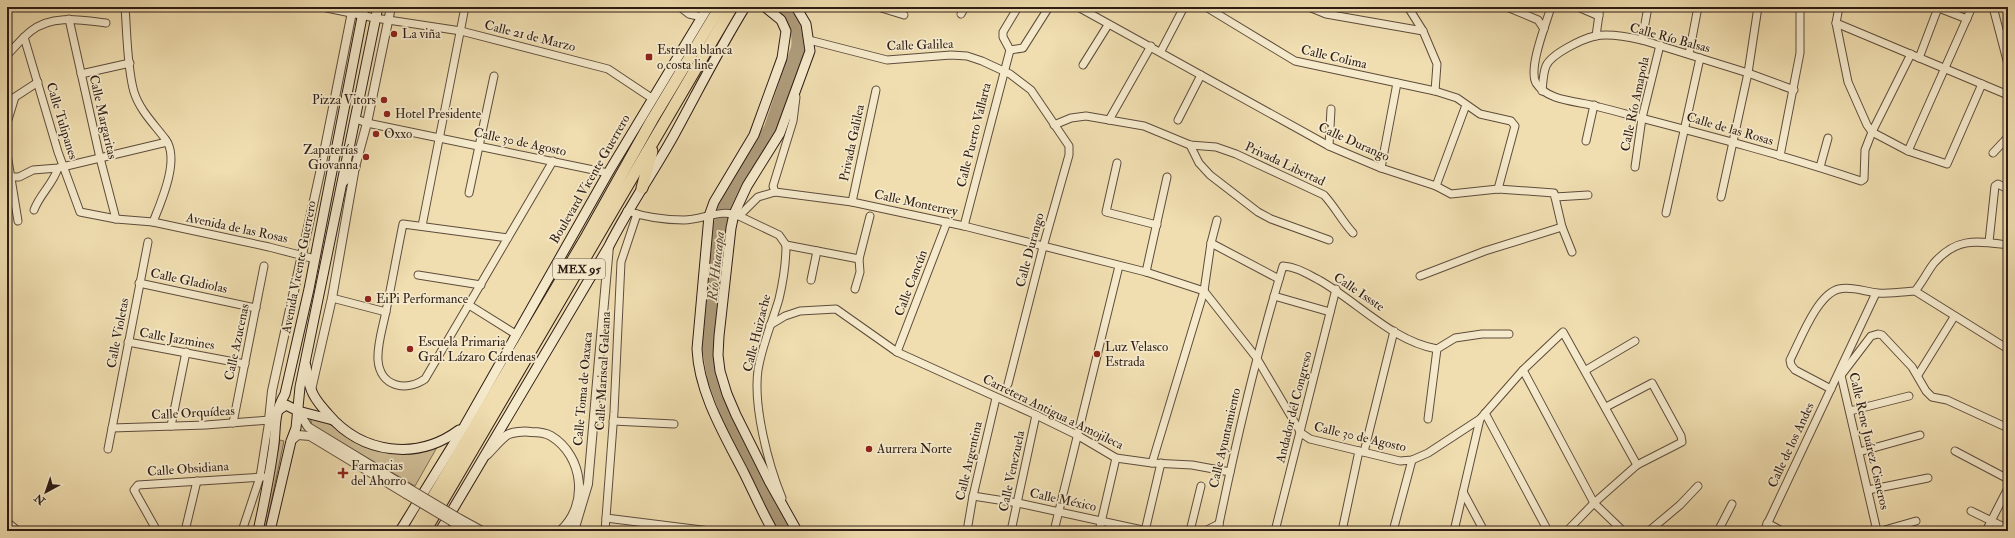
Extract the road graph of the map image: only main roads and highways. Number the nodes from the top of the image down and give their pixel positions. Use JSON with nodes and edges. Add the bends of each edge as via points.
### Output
{"nodes":[{"id":1,"x":378,"y":7,"type":"edge"},
{"id":2,"x":700,"y":7,"type":"edge"},
{"id":3,"x":708,"y":7,"type":"edge"},
{"id":4,"x":720,"y":7,"type":"edge"},
{"id":5,"x":765,"y":7,"type":"edge"},
{"id":6,"x":796,"y":7,"type":"edge"},
{"id":7,"x":740,"y":9,"type":"edge"},
{"id":8,"x":363,"y":11,"type":"edge"},
{"id":9,"x":702,"y":17,"type":"junction"},
{"id":10,"x":655,"y":137,"type":"junction"},
{"id":11,"x":355,"y":167,"type":"road end"},
{"id":12,"x":342,"y":183,"type":"junction"},
{"id":13,"x":642,"y":188,"type":"junction"},
{"id":14,"x":319,"y":238,"type":"junction"},
{"id":15,"x":330,"y":242,"type":"junction"},
{"id":16,"x":305,"y":363,"type":"junction"},
{"id":17,"x":277,"y":411,"type":"junction"},
{"id":18,"x":298,"y":411,"type":"junction"},
{"id":19,"x":333,"y":420,"type":"junction"},
{"id":20,"x":464,"y":427,"type":"junction"},
{"id":21,"x":258,"y":531,"type":"edge"},
{"id":22,"x":270,"y":531,"type":"edge"},
{"id":23,"x":400,"y":531,"type":"edge"},
{"id":24,"x":413,"y":531,"type":"edge"},
{"id":25,"x":425,"y":531,"type":"edge"},
{"id":26,"x":440,"y":531,"type":"edge"},
{"id":27,"x":773,"y":531,"type":"edge"},
{"id":28,"x":797,"y":531,"type":"edge"}],
"edges":[{"from":1,"to":12,"type":"main road"},
{"from":2,"to":9,"type":"main road"},
{"from":3,"to":9,"type":"main road","name":"Boulevard Vicente Guerrero"},
{"from":4,"to":24,"type":"highway","name":"Boulevard Vicente Guerrero","number":"MEX 95"},
{"from":5,"to":27,"type":"main road","via":[[781,20],[786,31],[782,58],[754,135],[714,202],[697,348],[702,385]]},
{"from":6,"to":28,"type":"main road","via":[[806,24],[810,51],[780,133],[747,186],[735,214],[731,228],[718,355],[720,371],[736,415]]},
{"from":7,"to":10,"type":"highway","number":"MEX 95"},
{"from":7,"to":13,"type":"main road"},
{"from":8,"to":14,"type":"main road","name":"Avenida Vicente Guerrero"},
{"from":9,"to":20,"type":"main road","name":"Boulevard Vicente Guerrero","via":[[608,173]]},
{"from":10,"to":13,"type":"highway"},
{"from":10,"to":25,"type":"highway","number":"MEX 95"},
{"from":11,"to":12,"type":"main road"},
{"from":12,"to":15,"type":"main road"},
{"from":13,"to":26,"type":"main road"},
{"from":14,"to":15,"type":"main road"},
{"from":14,"to":17,"type":"main road","name":"Avenida Vicente Guerrero","via":[[285,394]]},
{"from":15,"to":16,"type":"main road"},
{"from":16,"to":18,"type":"main road"},
{"from":16,"to":19,"type":"main road","via":[[311,390]]},
{"from":17,"to":18,"type":"main road","via":[[286,405]]},
{"from":17,"to":21,"type":"main road","name":"Avenida Vicente Guerrero","via":[[272,420],[276,436],[265,477]]},
{"from":18,"to":19,"type":"main road"},
{"from":18,"to":22,"type":"main road"},
{"from":19,"to":20,"type":"main road","via":[[370,445],[390,449],[412,450],[434,444]]},
{"from":20,"to":23,"type":"main road","name":"Boulevard Vicente Guerrero"}]}
